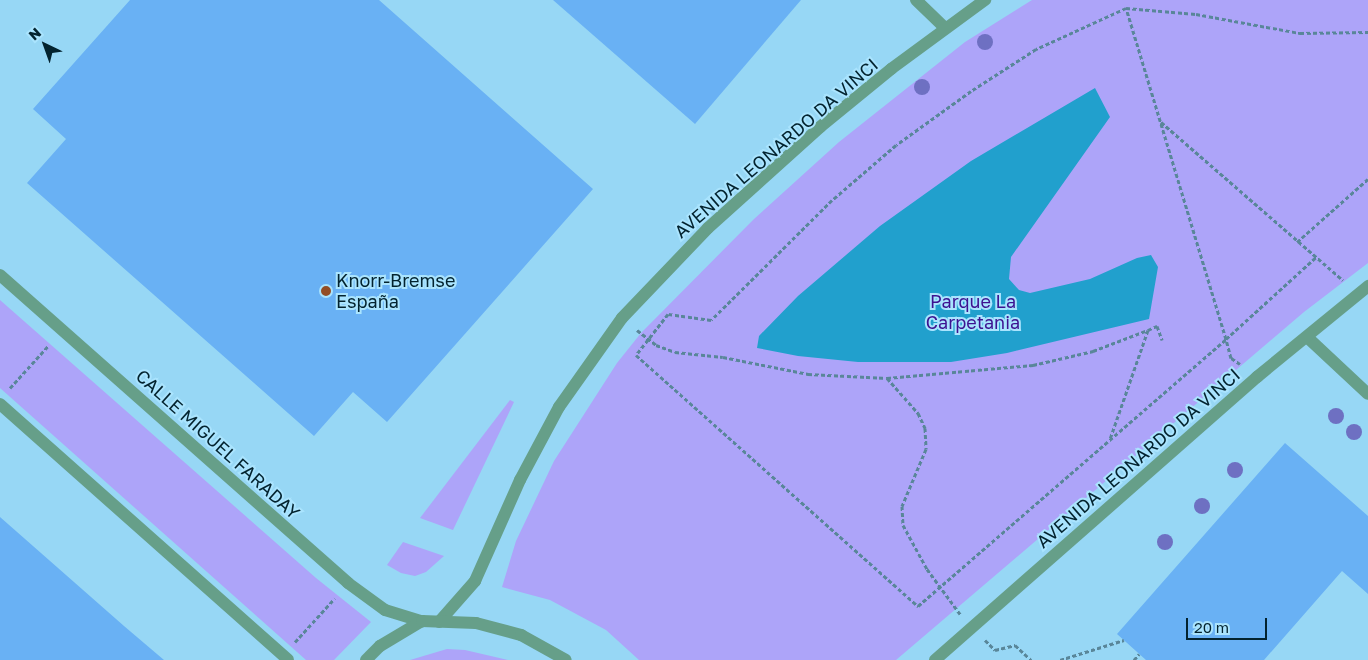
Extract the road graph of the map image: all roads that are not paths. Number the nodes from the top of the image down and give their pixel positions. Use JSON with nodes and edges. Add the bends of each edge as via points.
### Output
{"nodes":[{"id":1,"x":916,"y":0,"type":"edge"},
{"id":2,"x":985,"y":0,"type":"edge"},
{"id":3,"x":945,"y":28,"type":"junction"},
{"id":4,"x":0,"y":275,"type":"edge"},
{"id":5,"x":1363,"y":290,"type":"edge"},
{"id":6,"x":1307,"y":337,"type":"junction"},
{"id":7,"x":1368,"y":394,"type":"edge"},
{"id":8,"x":0,"y":404,"type":"edge"},
{"id":9,"x":422,"y":621,"type":"junction"},
{"id":10,"x":439,"y":622,"type":"junction"},
{"id":11,"x":285,"y":658,"type":"edge"},
{"id":12,"x":366,"y":660,"type":"edge"},
{"id":13,"x":566,"y":660,"type":"edge"},
{"id":14,"x":935,"y":660,"type":"edge"}],
"edges":[{"from":1,"to":3,"type":"street"},
{"from":2,"to":3,"type":"street","name":"AVENIDA LEONARDO DA VINCI"},
{"from":3,"to":10,"type":"street","name":"AVENIDA LEONARDO DA VINCI","via":[[820,127],[745,193],[622,318],[559,407],[520,480],[475,581]]},
{"from":4,"to":9,"type":"street","name":"CALLE MIGUEL FARADAY","via":[[348,583],[385,610]]},
{"from":5,"to":6,"type":"street","name":"AVENIDA LEONARDO DA VINCI"},
{"from":6,"to":7,"type":"street"},
{"from":6,"to":14,"type":"street","name":"AVENIDA LEONARDO DA VINCI","via":[[1257,377]]},
{"from":8,"to":11,"type":"street"},
{"from":9,"to":10,"type":"street","name":"CALLE MIGUEL FARADAY"},
{"from":9,"to":12,"type":"street","via":[[380,646]]},
{"from":10,"to":13,"type":"street","name":"CALLE MIGUEL FARADAY","via":[[476,623],[521,634]]}]}
